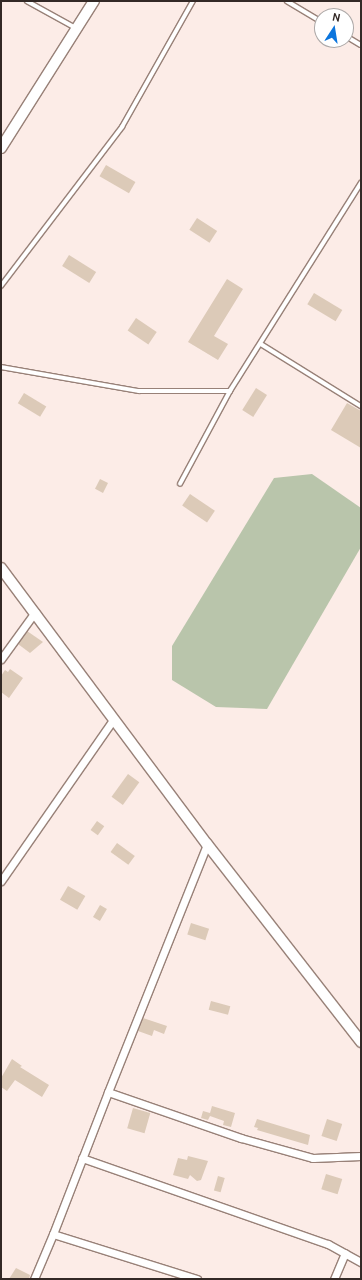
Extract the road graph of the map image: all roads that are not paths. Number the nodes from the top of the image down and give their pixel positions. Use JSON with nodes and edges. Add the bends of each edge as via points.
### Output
{"nodes":[{"id":1,"x":27,"y":1,"type":"edge"},
{"id":2,"x":94,"y":1,"type":"edge"},
{"id":3,"x":193,"y":1,"type":"edge"},
{"id":4,"x":287,"y":1,"type":"edge"},
{"id":5,"x":314,"y":17,"type":"edge"},
{"id":6,"x":77,"y":28,"type":"junction"},
{"id":7,"x":1,"y":148,"type":"edge"},
{"id":8,"x":361,"y":183,"type":"edge"},
{"id":9,"x":1,"y":286,"type":"edge"},
{"id":10,"x":261,"y":344,"type":"junction"},
{"id":11,"x":1,"y":367,"type":"edge"},
{"id":12,"x":230,"y":391,"type":"junction"},
{"id":13,"x":361,"y":406,"type":"edge"},
{"id":14,"x":180,"y":484,"type":"dead end"},
{"id":15,"x":1,"y":568,"type":"edge"},
{"id":16,"x":35,"y":612,"type":"junction"},
{"id":17,"x":1,"y":660,"type":"edge"},
{"id":18,"x":113,"y":720,"type":"junction"},
{"id":19,"x":207,"y":844,"type":"junction"},
{"id":20,"x":1,"y":882,"type":"edge"},
{"id":21,"x":361,"y":1042,"type":"edge"},
{"id":22,"x":108,"y":1092,"type":"junction"},
{"id":23,"x":361,"y":1156,"type":"edge"},
{"id":24,"x":82,"y":1158,"type":"junction"},
{"id":25,"x":53,"y":1234,"type":"junction"},
{"id":26,"x":345,"y":1253,"type":"junction"},
{"id":27,"x":361,"y":1262,"type":"edge"},
{"id":28,"x":34,"y":1279,"type":"edge"},
{"id":29,"x":197,"y":1279,"type":"edge"},
{"id":30,"x":334,"y":1279,"type":"edge"}],
"edges":[{"from":1,"to":6,"type":"lane"},
{"from":2,"to":6,"type":"street"},
{"from":3,"to":9,"type":"lane","via":[[122,126]]},
{"from":4,"to":5,"type":"lane"},
{"from":6,"to":7,"type":"street"},
{"from":8,"to":10,"type":"lane"},
{"from":10,"to":12,"type":"lane"},
{"from":10,"to":13,"type":"lane"},
{"from":11,"to":12,"type":"lane","via":[[139,391]]},
{"from":12,"to":14,"type":"lane"},
{"from":15,"to":16,"type":"street"},
{"from":16,"to":17,"type":"street"},
{"from":16,"to":18,"type":"street"},
{"from":18,"to":19,"type":"street"},
{"from":18,"to":20,"type":"street"},
{"from":19,"to":21,"type":"street"},
{"from":19,"to":22,"type":"street"},
{"from":22,"to":23,"type":"street","via":[[241,1138],[312,1158]]},
{"from":22,"to":24,"type":"street"},
{"from":24,"to":25,"type":"street"},
{"from":24,"to":26,"type":"street","via":[[328,1244]]},
{"from":25,"to":28,"type":"street"},
{"from":25,"to":29,"type":"street"},
{"from":26,"to":27,"type":"street"},
{"from":26,"to":30,"type":"street"}]}
